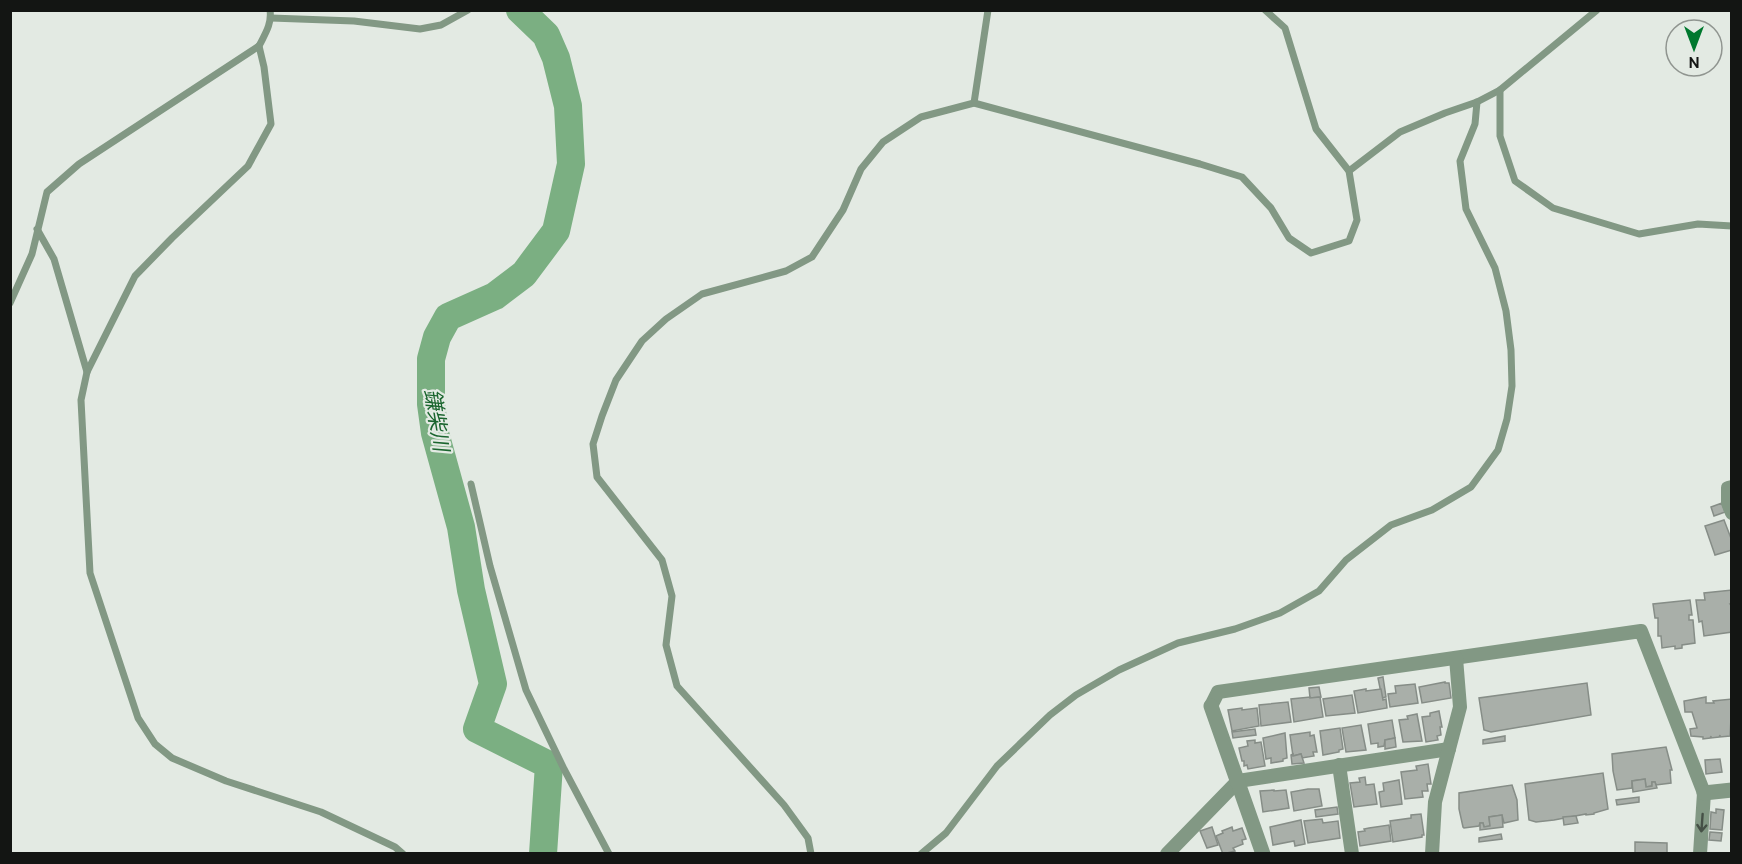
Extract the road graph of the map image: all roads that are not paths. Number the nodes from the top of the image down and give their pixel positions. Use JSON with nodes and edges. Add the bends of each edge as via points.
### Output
{"nodes":[{"id":1,"x":468,"y":10,"type":"edge"},
{"id":2,"x":988,"y":10,"type":"edge"},
{"id":3,"x":1264,"y":10,"type":"edge"},
{"id":4,"x":1597,"y":10,"type":"edge"},
{"id":5,"x":271,"y":14,"type":"edge"},
{"id":6,"x":259,"y":46,"type":"junction"},
{"id":7,"x":1500,"y":90,"type":"junction"},
{"id":8,"x":1477,"y":102,"type":"junction"},
{"id":9,"x":974,"y":103,"type":"junction"},
{"id":10,"x":1349,"y":171,"type":"junction"},
{"id":11,"x":1731,"y":226,"type":"edge"},
{"id":12,"x":37,"y":229,"type":"junction"},
{"id":13,"x":10,"y":303,"type":"edge"},
{"id":14,"x":87,"y":372,"type":"junction"},
{"id":15,"x":471,"y":484,"type":"dead end"},
{"id":16,"x":1731,"y":487,"type":"edge"},
{"id":17,"x":1731,"y":513,"type":"edge"},
{"id":18,"x":1456,"y":658,"type":"junction"},
{"id":19,"x":1211,"y":706,"type":"joint"},
{"id":20,"x":1449,"y":749,"type":"junction"},
{"id":21,"x":1339,"y":765,"type":"junction"},
{"id":22,"x":1238,"y":781,"type":"junction"},
{"id":23,"x":1731,"y":790,"type":"edge"},
{"id":24,"x":1704,"y":793,"type":"junction"},
{"id":25,"x":403,"y":854,"type":"edge"},
{"id":26,"x":609,"y":854,"type":"edge"},
{"id":27,"x":811,"y":854,"type":"edge"},
{"id":28,"x":921,"y":854,"type":"edge"},
{"id":29,"x":1167,"y":854,"type":"edge"},
{"id":30,"x":1263,"y":854,"type":"edge"},
{"id":31,"x":1352,"y":854,"type":"edge"},
{"id":32,"x":1432,"y":854,"type":"edge"},
{"id":33,"x":1700,"y":854,"type":"edge"}],
"edges":[{"from":1,"to":5,"type":"lane","via":[[441,25],[420,29]]},
{"from":2,"to":9,"type":"lane"},
{"from":3,"to":10,"type":"lane","via":[[1285,28],[1316,129]]},
{"from":4,"to":7,"type":"lane"},
{"from":5,"to":6,"type":"lane"},
{"from":6,"to":12,"type":"lane","via":[[79,164],[47,192]]},
{"from":6,"to":14,"type":"lane","via":[[271,124],[248,166],[135,276]]},
{"from":7,"to":8,"type":"lane"},
{"from":7,"to":11,"type":"lane","via":[[1500,135],[1515,181],[1553,208],[1639,234],[1698,224]]},
{"from":8,"to":10,"type":"lane","via":[[1400,132]]},
{"from":8,"to":28,"type":"lane","via":[[1475,124],[1460,161],[1461,171],[1466,209],[1495,267],[1506,311],[1512,386],[1498,450],[1471,487],[1432,510],[1392,525],[1346,560],[1319,591],[1280,613],[1178,643],[1076,695],[997,766],[946,833]]},
{"from":9,"to":10,"type":"lane","via":[[1242,177],[1271,208],[1288,238],[1311,253],[1349,242],[1357,220]]},
{"from":9,"to":27,"type":"lane","via":[[921,117],[883,142],[861,169],[843,210],[812,257],[786,271],[702,294],[666,319],[642,341],[616,380],[593,444],[597,477],[662,560],[672,597],[666,645],[676,686],[783,805],[808,838]]},
{"from":12,"to":13,"type":"lane","via":[[32,254]]},
{"from":12,"to":14,"type":"lane","via":[[54,259]]},
{"from":14,"to":25,"type":"lane","via":[[81,400],[90,573],[138,718],[155,744],[172,758],[226,781],[321,812]]},
{"from":15,"to":26,"type":"lane","via":[[526,690]]},
{"from":16,"to":17,"type":"street"},
{"from":18,"to":19,"type":"street","via":[[1218,692]]},
{"from":18,"to":20,"type":"street","via":[[1460,707]]},
{"from":18,"to":24,"type":"street","via":[[1641,630]]},
{"from":19,"to":22,"type":"street"},
{"from":20,"to":21,"type":"street"},
{"from":20,"to":32,"type":"street","via":[[1435,802]]},
{"from":21,"to":22,"type":"street"},
{"from":21,"to":31,"type":"street"},
{"from":22,"to":29,"type":"street"},
{"from":22,"to":30,"type":"street"},
{"from":23,"to":24,"type":"street"},
{"from":24,"to":33,"type":"street","one_way":true}]}
